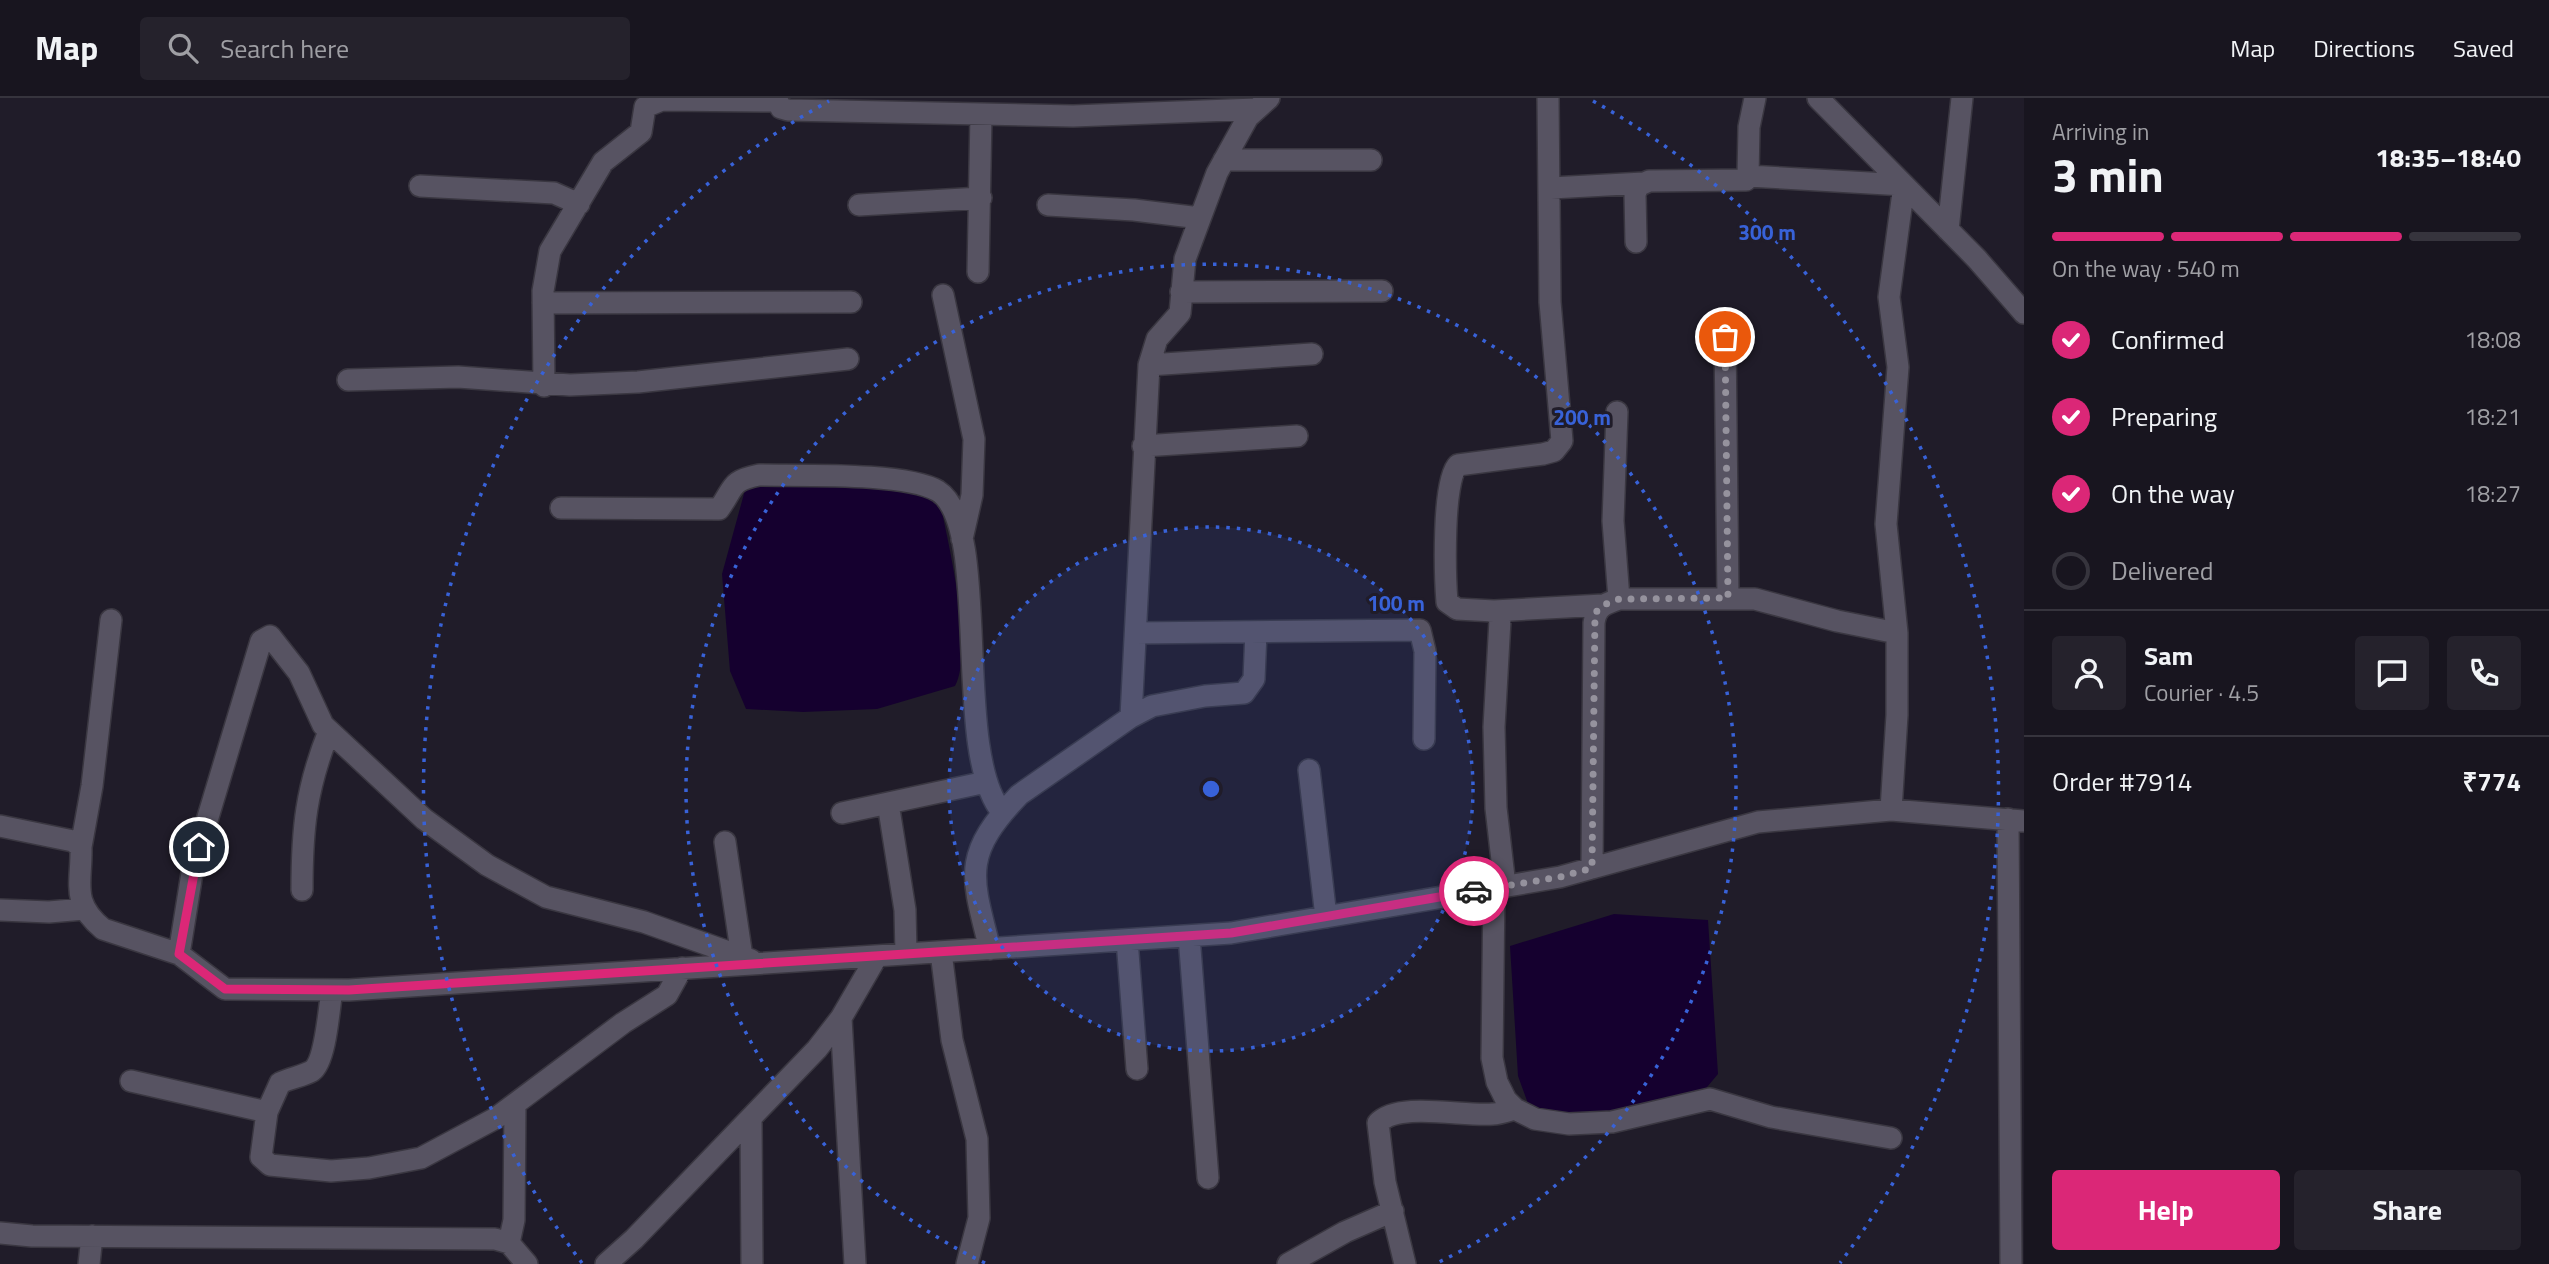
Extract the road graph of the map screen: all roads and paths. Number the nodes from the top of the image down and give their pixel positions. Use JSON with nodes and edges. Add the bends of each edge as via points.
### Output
{"nodes":[{"id":1,"x":1548,"y":98,"type":"edge"},
{"id":2,"x":1755,"y":98,"type":"edge"},
{"id":3,"x":1818,"y":98,"type":"edge"},
{"id":4,"x":1962,"y":98,"type":"edge"},
{"id":5,"x":776,"y":100,"type":"edge"},
{"id":6,"x":1263,"y":104,"type":"edge"},
{"id":7,"x":1044,"y":107,"type":"edge"},
{"id":8,"x":981,"y":114,"type":"junction"},
{"id":9,"x":1224,"y":160,"type":"junction"},
{"id":10,"x":1371,"y":160,"type":"dead end"},
{"id":11,"x":1748,"y":176,"type":"junction"},
{"id":12,"x":1644,"y":183,"type":"junction"},
{"id":13,"x":1904,"y":185,"type":"junction"},
{"id":14,"x":420,"y":187,"type":"dead end"},
{"id":15,"x":1551,"y":188,"type":"junction"},
{"id":16,"x":981,"y":198,"type":"junction"},
{"id":17,"x":579,"y":204,"type":"junction"},
{"id":18,"x":859,"y":205,"type":"dead end"},
{"id":19,"x":1048,"y":205,"type":"dead end"},
{"id":20,"x":1200,"y":218,"type":"junction"},
{"id":21,"x":1948,"y":230,"type":"junction"},
{"id":22,"x":1636,"y":242,"type":"dead end"},
{"id":23,"x":978,"y":272,"type":"dead end"},
{"id":24,"x":1382,"y":291,"type":"dead end"},
{"id":25,"x":1181,"y":292,"type":"junction"},
{"id":26,"x":943,"y":295,"type":"dead end"},
{"id":27,"x":851,"y":302,"type":"dead end"},
{"id":28,"x":543,"y":303,"type":"junction"},
{"id":29,"x":2024,"y":313,"type":"edge"},
{"id":30,"x":1725,"y":337,"type":"dead end"},
{"id":31,"x":1312,"y":354,"type":"dead end"},
{"id":32,"x":848,"y":359,"type":"dead end"},
{"id":33,"x":1149,"y":365,"type":"junction"},
{"id":34,"x":348,"y":380,"type":"dead end"},
{"id":35,"x":544,"y":386,"type":"junction"},
{"id":36,"x":1617,"y":412,"type":"dead end"},
{"id":37,"x":1297,"y":436,"type":"dead end"},
{"id":38,"x":1143,"y":446,"type":"junction"},
{"id":39,"x":561,"y":508,"type":"dead end"},
{"id":40,"x":962,"y":539,"type":"junction"},
{"id":41,"x":1728,"y":598,"type":"junction"},
{"id":42,"x":1611,"y":602,"type":"junction"},
{"id":43,"x":1494,"y":611,"type":"junction"},
{"id":44,"x":111,"y":620,"type":"dead end"},
{"id":45,"x":1256,"y":632,"type":"junction"},
{"id":46,"x":1136,"y":633,"type":"junction"},
{"id":47,"x":1897,"y":633,"type":"junction"},
{"id":48,"x":1131,"y":717,"type":"junction"},
{"id":49,"x":329,"y":731,"type":"junction"},
{"id":50,"x":1424,"y":738,"type":"dead end"},
{"id":51,"x":1309,"y":770,"type":"dead end"},
{"id":52,"x":986,"y":782,"type":"junction"},
{"id":53,"x":888,"y":803,"type":"junction"},
{"id":54,"x":1891,"y":810,"type":"junction"},
{"id":55,"x":1002,"y":812,"type":"junction"},
{"id":56,"x":842,"y":813,"type":"dead end"},
{"id":57,"x":2016,"y":820,"type":"edge"},
{"id":58,"x":0,"y":826,"type":"edge"},
{"id":59,"x":725,"y":842,"type":"dead end"},
{"id":60,"x":81,"y":846,"type":"junction"},
{"id":61,"x":1592,"y":868,"type":"junction"},
{"id":62,"x":1499,"y":887,"type":"junction"},
{"id":63,"x":302,"y":890,"type":"dead end"},
{"id":64,"x":85,"y":909,"type":"junction"},
{"id":65,"x":0,"y":910,"type":"edge"},
{"id":66,"x":1326,"y":916,"type":"junction"},
{"id":67,"x":1189,"y":936,"type":"junction"},
{"id":68,"x":1127,"y":940,"type":"junction"},
{"id":69,"x":990,"y":949,"type":"junction"},
{"id":70,"x":941,"y":952,"type":"junction"},
{"id":71,"x":179,"y":954,"type":"junction"},
{"id":72,"x":906,"y":954,"type":"junction"},
{"id":73,"x":877,"y":956,"type":"junction"},
{"id":74,"x":750,"y":960,"type":"junction"},
{"id":75,"x":682,"y":968,"type":"junction"},
{"id":76,"x":332,"y":990,"type":"junction"},
{"id":77,"x":841,"y":1018,"type":"junction"},
{"id":78,"x":2017,"y":1034,"type":"edge"},
{"id":79,"x":1137,"y":1069,"type":"dead end"},
{"id":80,"x":131,"y":1081,"type":"dead end"},
{"id":81,"x":515,"y":1104,"type":"junction"},
{"id":82,"x":1515,"y":1109,"type":"junction"},
{"id":83,"x":267,"y":1112,"type":"junction"},
{"id":84,"x":751,"y":1120,"type":"junction"},
{"id":85,"x":1891,"y":1138,"type":"dead end"},
{"id":86,"x":1208,"y":1178,"type":"dead end"},
{"id":87,"x":1393,"y":1211,"type":"junction"},
{"id":88,"x":0,"y":1233,"type":"edge"},
{"id":89,"x":92,"y":1237,"type":"junction"},
{"id":90,"x":509,"y":1243,"type":"junction"},
{"id":91,"x":89,"y":1264,"type":"edge"},
{"id":92,"x":527,"y":1264,"type":"edge"},
{"id":93,"x":606,"y":1264,"type":"edge"},
{"id":94,"x":752,"y":1264,"type":"edge"},
{"id":95,"x":855,"y":1264,"type":"edge"},
{"id":96,"x":967,"y":1264,"type":"edge"},
{"id":97,"x":1288,"y":1264,"type":"edge"},
{"id":98,"x":1405,"y":1264,"type":"edge"},
{"id":99,"x":2011,"y":1264,"type":"edge"}],
"edges":[{"from":1,"to":15,"type":"street"},
{"from":2,"to":11,"type":"street"},
{"from":3,"to":13,"type":"street"},
{"from":4,"to":21,"type":"street"},
{"from":5,"to":8,"type":"street","via":[[788,110]]},
{"from":5,"to":17,"type":"street","via":[[653,102],[645,107],[641,132],[603,162]]},
{"from":6,"to":7,"type":"street"},
{"from":6,"to":9,"type":"street","via":[[1239,130]]},
{"from":7,"to":8,"type":"street"},
{"from":8,"to":16,"type":"street"},
{"from":9,"to":10,"type":"street"},
{"from":9,"to":20,"type":"street"},
{"from":11,"to":12,"type":"street","via":[[1741,182]]},
{"from":11,"to":13,"type":"street"},
{"from":12,"to":15,"type":"street"},
{"from":12,"to":22,"type":"street","via":[[1635,194]]},
{"from":13,"to":21,"type":"street"},
{"from":13,"to":47,"type":"street","via":[[1889,297],[1898,367],[1886,523]]},
{"from":14,"to":17,"type":"street","via":[[554,193]]},
{"from":15,"to":43,"type":"street","via":[[1550,302],[1562,440],[1554,451],[1543,454],[1458,464],[1451,475],[1447,602],[1457,610]]},
{"from":16,"to":18,"type":"street"},
{"from":16,"to":23,"type":"street"},
{"from":17,"to":28,"type":"street","via":[[550,251]]},
{"from":19,"to":20,"type":"street"},
{"from":20,"to":25,"type":"street","via":[[1185,259]]},
{"from":21,"to":29,"type":"street"},
{"from":24,"to":25,"type":"street"},
{"from":25,"to":33,"type":"street","via":[[1180,313],[1157,339]]},
{"from":26,"to":40,"type":"street","via":[[974,439],[972,495]]},
{"from":27,"to":28,"type":"street"},
{"from":28,"to":35,"type":"street"},
{"from":30,"to":41,"type":"street"},
{"from":31,"to":33,"type":"street"},
{"from":32,"to":35,"type":"street","via":[[638,382]]},
{"from":33,"to":38,"type":"street"},
{"from":34,"to":35,"type":"street","via":[[477,377]]},
{"from":36,"to":42,"type":"street"},
{"from":37,"to":38,"type":"street"},
{"from":38,"to":46,"type":"street"},
{"from":39,"to":40,"type":"street","via":[[719,509],[732,485],[759,475],[899,481],[936,491],[950,502]]},
{"from":40,"to":52,"type":"street"},
{"from":41,"to":42,"type":"street"},
{"from":41,"to":47,"type":"street","via":[[1755,599]]},
{"from":42,"to":43,"type":"street"},
{"from":42,"to":61,"type":"street","via":[[1595,613],[1594,623]]},
{"from":43,"to":62,"type":"street","via":[[1500,620],[1494,727]]},
{"from":44,"to":60,"type":"street"},
{"from":45,"to":46,"type":"street"},
{"from":45,"to":48,"type":"street","via":[[1254,679],[1244,694],[1169,702]]},
{"from":45,"to":50,"type":"street","via":[[1420,630],[1425,651]]},
{"from":46,"to":48,"type":"street"},
{"from":47,"to":54,"type":"street"},
{"from":48,"to":55,"type":"street","via":[[1019,795]]},
{"from":49,"to":63,"type":"street","via":[[308,792]]},
{"from":49,"to":71,"type":"street","via":[[316,714],[299,673],[271,636],[265,637],[193,867]]},
{"from":49,"to":74,"type":"street","via":[[424,819],[517,882],[546,897],[644,922]]},
{"from":51,"to":66,"type":"street"},
{"from":52,"to":53,"type":"street"},
{"from":52,"to":55,"type":"street"},
{"from":53,"to":56,"type":"street"},
{"from":53,"to":72,"type":"street","via":[[905,911]]},
{"from":54,"to":57,"type":"street"},
{"from":54,"to":61,"type":"street","via":[[1758,822]]},
{"from":55,"to":69,"type":"street","via":[[981,845],[973,870]]},
{"from":57,"to":78,"type":"street"},
{"from":58,"to":60,"type":"street"},
{"from":59,"to":74,"type":"street"},
{"from":60,"to":64,"type":"street","via":[[79,897]]},
{"from":61,"to":62,"type":"street"},
{"from":62,"to":66,"type":"street"},
{"from":62,"to":82,"type":"street","via":[[1492,1058],[1497,1082]]},
{"from":64,"to":65,"type":"street"},
{"from":64,"to":71,"type":"street","via":[[103,929]]},
{"from":66,"to":67,"type":"street"},
{"from":67,"to":68,"type":"street"},
{"from":67,"to":86,"type":"street"},
{"from":68,"to":69,"type":"street"},
{"from":68,"to":79,"type":"street"},
{"from":69,"to":70,"type":"street"},
{"from":70,"to":72,"type":"street"},
{"from":70,"to":96,"type":"street","via":[[951,1040],[976,1139],[979,1218]]},
{"from":71,"to":76,"type":"street","via":[[225,989]]},
{"from":72,"to":73,"type":"street"},
{"from":73,"to":74,"type":"street"},
{"from":73,"to":77,"type":"street"},
{"from":74,"to":75,"type":"street"},
{"from":75,"to":76,"type":"street"},
{"from":75,"to":81,"type":"street","via":[[667,995]]},
{"from":76,"to":83,"type":"street","via":[[317,1064],[313,1070],[280,1083]]},
{"from":77,"to":84,"type":"street"},
{"from":77,"to":95,"type":"street"},
{"from":78,"to":99,"type":"street"},
{"from":80,"to":83,"type":"street"},
{"from":81,"to":83,"type":"street","via":[[421,1158],[331,1171],[264,1163],[262,1134]]},
{"from":81,"to":90,"type":"street","via":[[514,1220]]},
{"from":82,"to":85,"type":"street","via":[[1545,1121],[1590,1123],[1634,1118],[1710,1099],[1771,1117]]},
{"from":82,"to":87,"type":"street","via":[[1494,1114],[1404,1113],[1382,1119],[1376,1130]]},
{"from":84,"to":93,"type":"street"},
{"from":84,"to":94,"type":"street"},
{"from":87,"to":97,"type":"street"},
{"from":87,"to":98,"type":"street"},
{"from":88,"to":89,"type":"street"},
{"from":89,"to":90,"type":"street","via":[[495,1239]]},
{"from":89,"to":91,"type":"street"},
{"from":90,"to":92,"type":"street"}]}
